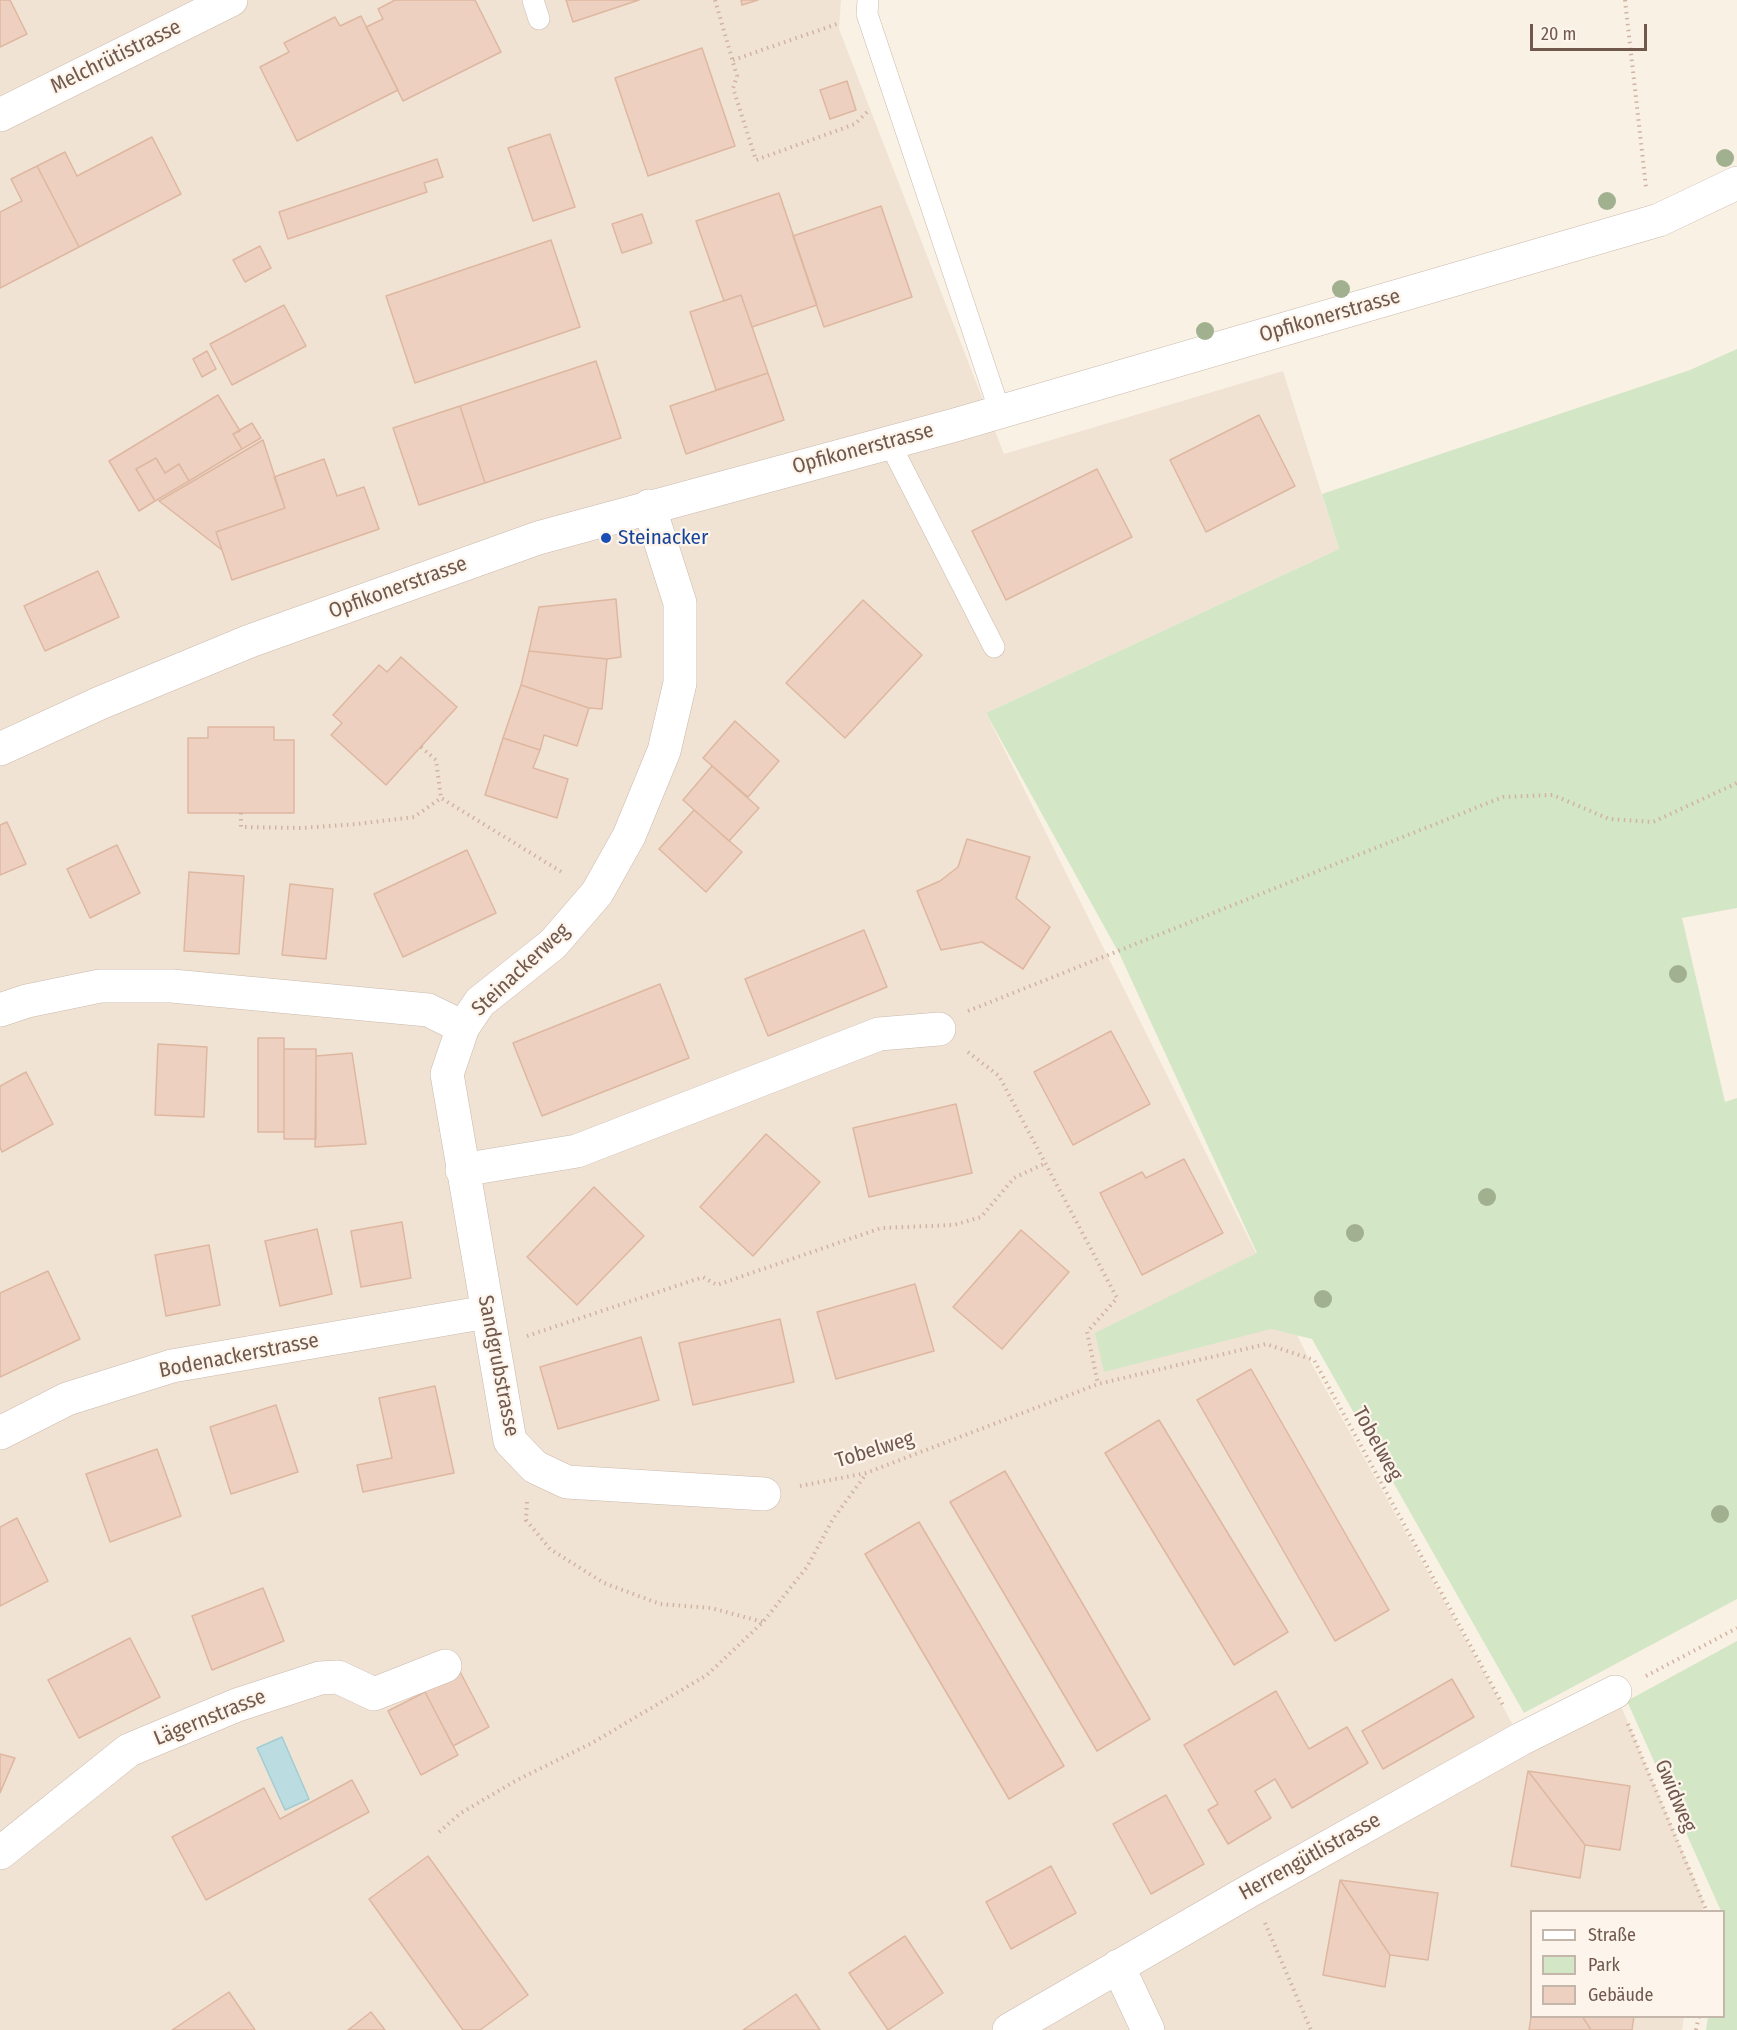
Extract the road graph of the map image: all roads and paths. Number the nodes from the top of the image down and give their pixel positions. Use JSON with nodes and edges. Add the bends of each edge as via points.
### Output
{"nodes":[{"id":1,"x":231,"y":0,"type":"edge"},
{"id":2,"x":715,"y":0,"type":"edge"},
{"id":3,"x":1625,"y":0,"type":"edge"},
{"id":4,"x":868,"y":7,"type":"edge"},
{"id":5,"x":733,"y":60,"type":"junction"},
{"id":6,"x":897,"y":103,"type":"junction"},
{"id":7,"x":0,"y":115,"type":"edge"},
{"id":8,"x":1737,"y":183,"type":"edge"},
{"id":9,"x":1659,"y":220,"type":"junction"},
{"id":10,"x":1000,"y":412,"type":"junction"},
{"id":11,"x":889,"y":442,"type":"junction"},
{"id":12,"x":649,"y":507,"type":"junction"},
{"id":13,"x":994,"y":647,"type":"dead end"},
{"id":14,"x":421,"y":747,"type":"dead end"},
{"id":15,"x":0,"y":749,"type":"edge"},
{"id":16,"x":1737,"y":783,"type":"edge"},
{"id":17,"x":441,"y":798,"type":"junction"},
{"id":18,"x":241,"y":813,"type":"dead end"},
{"id":19,"x":569,"y":876,"type":"dead end"},
{"id":20,"x":975,"y":1007,"type":"dead end"},
{"id":21,"x":0,"y":1010,"type":"edge"},
{"id":22,"x":463,"y":1028,"type":"junction"},
{"id":23,"x":939,"y":1029,"type":"dead end"},
{"id":24,"x":999,"y":1076,"type":"dead end"},
{"id":25,"x":1046,"y":1163,"type":"junction"},
{"id":26,"x":462,"y":1170,"type":"junction"},
{"id":27,"x":487,"y":1312,"type":"junction"},
{"id":28,"x":524,"y":1337,"type":"dead end"},
{"id":29,"x":1098,"y":1384,"type":"junction"},
{"id":30,"x":0,"y":1432,"type":"edge"},
{"id":31,"x":535,"y":1467,"type":"junction"},
{"id":32,"x":867,"y":1473,"type":"junction"},
{"id":33,"x":778,"y":1491,"type":"joint"},
{"id":34,"x":763,"y":1622,"type":"junction"},
{"id":35,"x":1737,"y":1628,"type":"edge"},
{"id":36,"x":445,"y":1666,"type":"dead end"},
{"id":37,"x":1614,"y":1692,"type":"junction"},
{"id":38,"x":1521,"y":1739,"type":"junction"},
{"id":39,"x":439,"y":1832,"type":"dead end"},
{"id":40,"x":0,"y":1853,"type":"edge"},
{"id":41,"x":1251,"y":1890,"type":"junction"},
{"id":42,"x":1707,"y":1910,"type":"edge"},
{"id":43,"x":1118,"y":1966,"type":"junction"},
{"id":44,"x":1009,"y":2030,"type":"edge"},
{"id":45,"x":1148,"y":2030,"type":"edge"},
{"id":46,"x":1311,"y":2030,"type":"edge"}],
"edges":[{"from":1,"to":7,"type":"street","name":"Melchrütistrasse"},
{"from":2,"to":5,"type":"path"},
{"from":3,"to":9,"type":"path","via":[[1647,199]]},
{"from":4,"to":5,"type":"path"},
{"from":4,"to":6,"type":"lane"},
{"from":5,"to":6,"type":"path","via":[[737,76],[732,88],[756,160],[855,124],[867,111]]},
{"from":6,"to":10,"type":"lane"},
{"from":8,"to":9,"type":"street","name":"Opfikonerstrasse"},
{"from":9,"to":10,"type":"street","name":"Opfikonerstrasse"},
{"from":10,"to":11,"type":"street","name":"Opfikonerstrasse"},
{"from":11,"to":12,"type":"street","name":"Opfikonerstrasse"},
{"from":11,"to":13,"type":"lane"},
{"from":12,"to":15,"type":"street","name":"Opfikonerstrasse","via":[[538,538],[250,641]]},
{"from":12,"to":22,"type":"street","name":"Steinackerweg","via":[[680,603],[680,683],[664,751],[629,836],[597,893],[553,945],[480,1002]]},
{"from":14,"to":17,"type":"path","via":[[436,760]]},
{"from":16,"to":20,"type":"path","via":[[1653,822],[1609,819],[1553,795],[1503,797]]},
{"from":17,"to":18,"type":"path","via":[[414,817],[357,824],[241,827]]},
{"from":17,"to":19,"type":"path"},
{"from":21,"to":22,"type":"street","name":"Steinackerweg","via":[[100,986],[172,986],[428,1010]]},
{"from":22,"to":26,"type":"street","name":"Sandgrubstrasse","via":[[447,1074]]},
{"from":23,"to":26,"type":"street","via":[[879,1034],[577,1151]]},
{"from":24,"to":25,"type":"path"},
{"from":25,"to":28,"type":"path","via":[[1014,1178],[981,1217],[954,1225],[881,1228],[717,1285],[703,1277]]},
{"from":25,"to":29,"type":"path","via":[[1117,1298],[1087,1332]]},
{"from":26,"to":27,"type":"street","name":"Sandgrubstrasse"},
{"from":27,"to":30,"type":"street","name":"Bodenackerstrasse","via":[[171,1366],[67,1399]]},
{"from":27,"to":31,"type":"street","name":"Sandgrubstrasse","via":[[510,1441]]},
{"from":29,"to":32,"type":"path","name":"Tobelweg"},
{"from":29,"to":38,"type":"path","name":"Tobelweg","via":[[1266,1344],[1314,1360]]},
{"from":31,"to":33,"type":"street","name":"Sandgrubstrasse","via":[[567,1482]]},
{"from":31,"to":34,"type":"path","via":[[528,1488],[526,1520],[550,1549],[604,1584],[660,1604],[711,1608]]},
{"from":32,"to":33,"type":"path","name":"Tobelweg"},
{"from":32,"to":34,"type":"path","via":[[833,1519],[807,1567]]},
{"from":34,"to":39,"type":"path","via":[[707,1675],[592,1743],[517,1780],[461,1813]]},
{"from":35,"to":37,"type":"path"},
{"from":36,"to":40,"type":"street","name":"Lägernstrasse","via":[[374,1694],[338,1677],[320,1678],[237,1705],[129,1750]]},
{"from":37,"to":38,"type":"street","name":"Herrengütlistrasse"},
{"from":37,"to":42,"type":"path","name":"Gwidweg"},
{"from":38,"to":41,"type":"street","name":"Herrengütlistrasse"},
{"from":41,"to":43,"type":"street","name":"Herrengütlistrasse"},
{"from":41,"to":46,"type":"path"},
{"from":43,"to":44,"type":"street","name":"Herrengütlistrasse"},
{"from":43,"to":45,"type":"street"}]}
